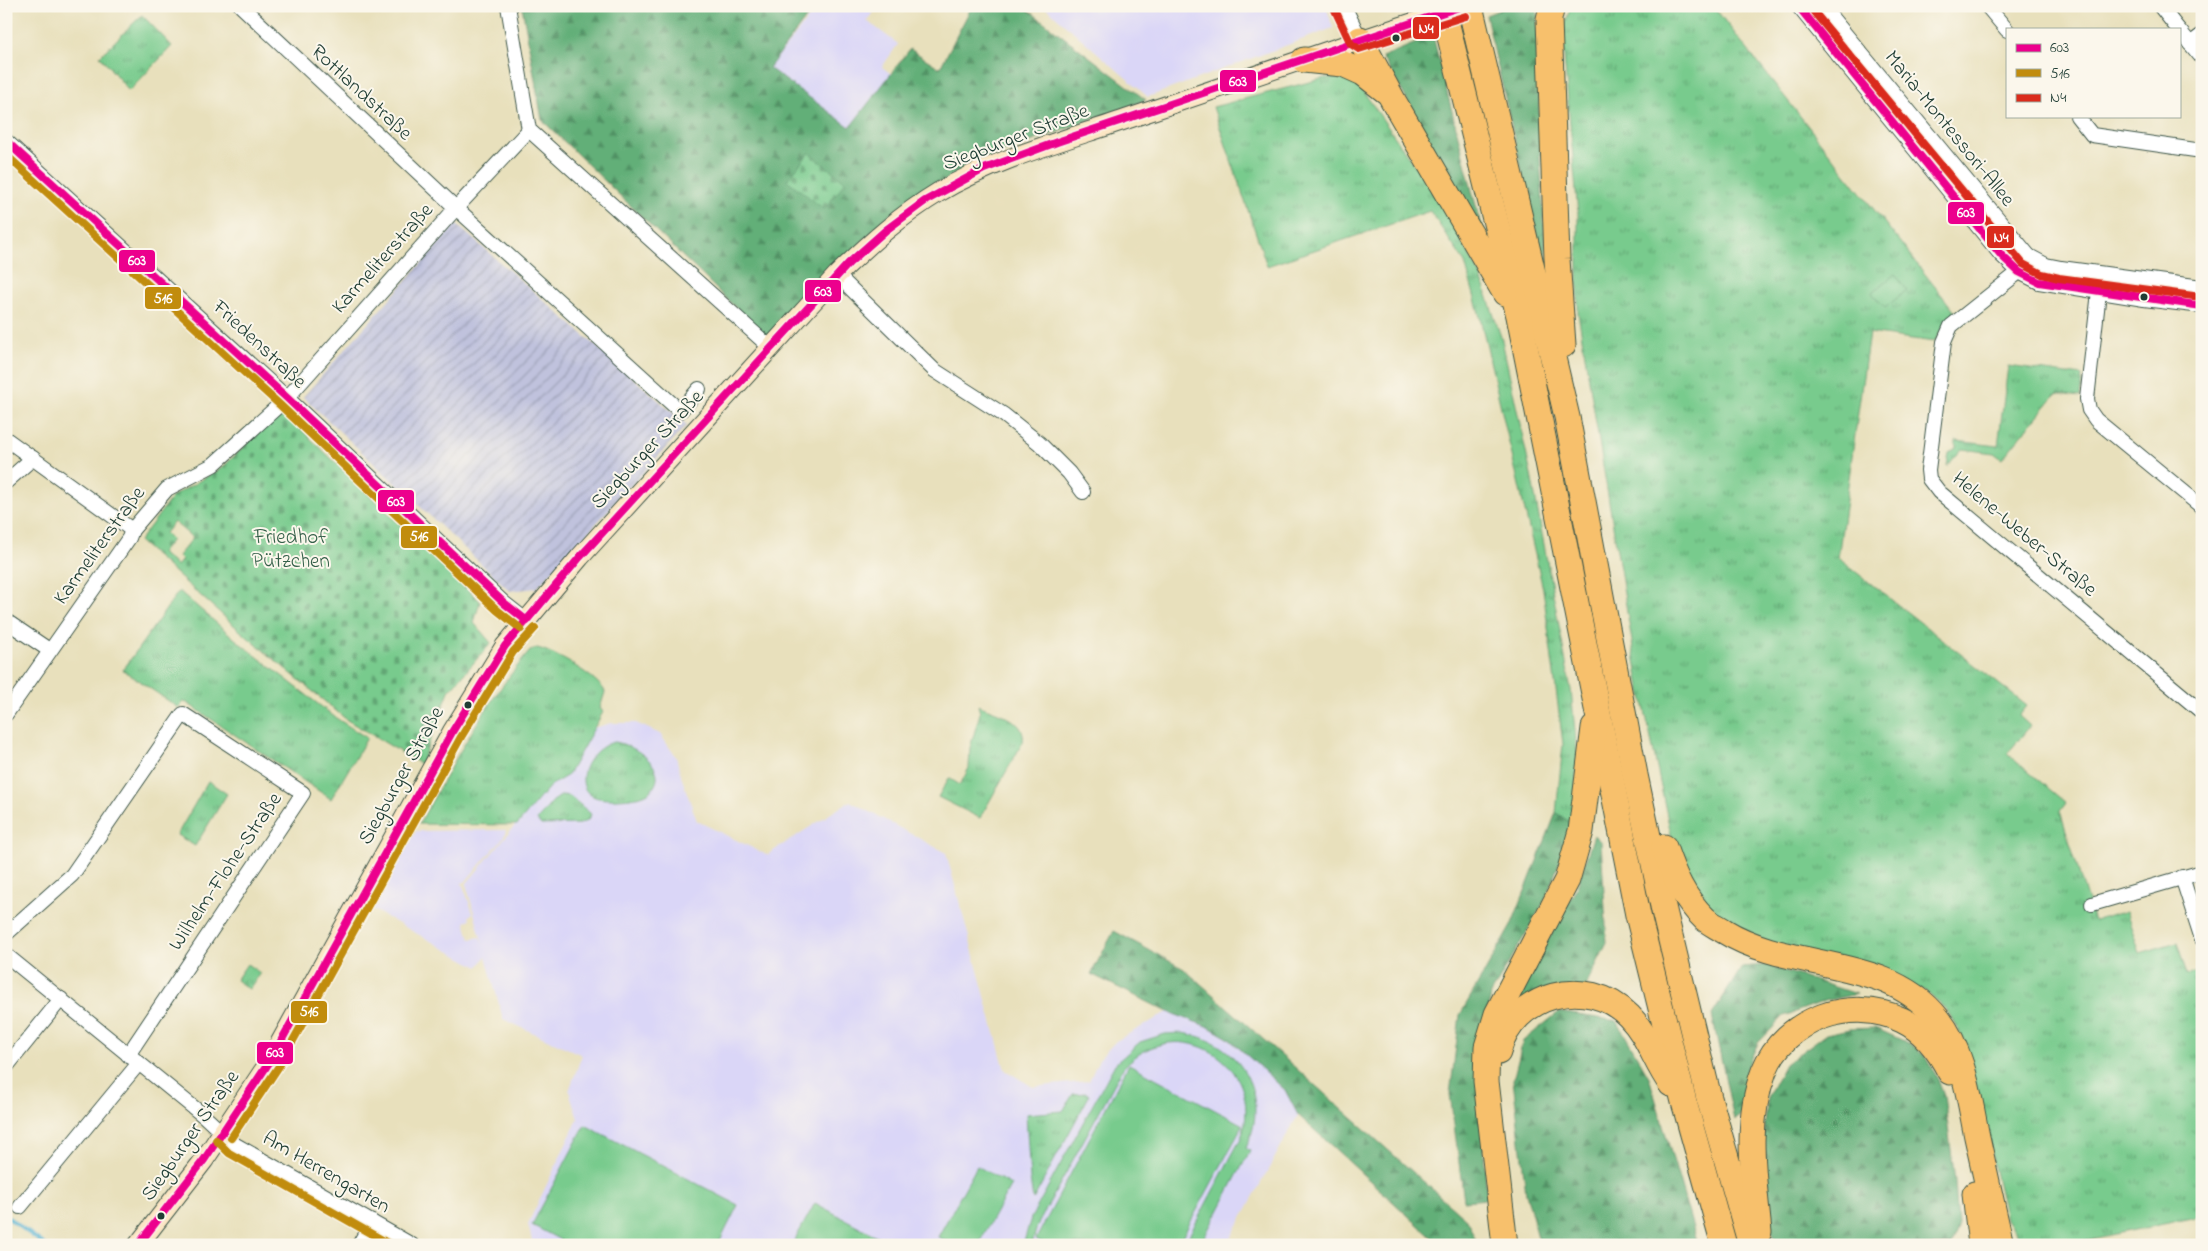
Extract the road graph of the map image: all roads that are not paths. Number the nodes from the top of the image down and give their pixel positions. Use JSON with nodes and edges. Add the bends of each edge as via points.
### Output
{"nodes":[{"id":1,"x":240,"y":6,"type":"edge"},
{"id":2,"x":508,"y":6,"type":"edge"},
{"id":3,"x":1344,"y":6,"type":"edge"},
{"id":4,"x":1822,"y":6,"type":"edge"},
{"id":5,"x":1987,"y":6,"type":"edge"},
{"id":6,"x":2160,"y":6,"type":"edge"},
{"id":7,"x":1802,"y":8,"type":"edge"},
{"id":8,"x":1549,"y":10,"type":"edge"},
{"id":9,"x":1459,"y":12,"type":"edge"},
{"id":10,"x":2177,"y":28,"type":"edge"},
{"id":11,"x":2006,"y":29,"type":"edge"},
{"id":12,"x":2180,"y":31,"type":"edge"},
{"id":13,"x":2202,"y":34,"type":"edge"},
{"id":14,"x":1360,"y":39,"type":"junction"},
{"id":15,"x":2190,"y":44,"type":"junction"},
{"id":16,"x":2202,"y":58,"type":"edge"},
{"id":17,"x":1304,"y":60,"type":"junction"},
{"id":18,"x":1390,"y":94,"type":"junction"},
{"id":19,"x":2079,"y":118,"type":"edge"},
{"id":20,"x":529,"y":130,"type":"junction"},
{"id":21,"x":6,"y":141,"type":"edge"},
{"id":22,"x":2202,"y":151,"type":"edge"},
{"id":23,"x":456,"y":208,"type":"junction"},
{"id":24,"x":2029,"y":256,"type":"junction"},
{"id":25,"x":2019,"y":272,"type":"junction"},
{"id":26,"x":837,"y":275,"type":"junction"},
{"id":27,"x":2202,"y":287,"type":"edge"},
{"id":28,"x":2099,"y":292,"type":"junction"},
{"id":29,"x":2202,"y":306,"type":"edge"},
{"id":30,"x":1518,"y":316,"type":"junction"},
{"id":31,"x":772,"y":349,"type":"junction"},
{"id":32,"x":699,"y":388,"type":"dead end"},
{"id":33,"x":287,"y":398,"type":"junction"},
{"id":34,"x":1568,"y":418,"type":"junction"},
{"id":35,"x":6,"y":439,"type":"edge"},
{"id":36,"x":33,"y":458,"type":"junction"},
{"id":37,"x":6,"y":482,"type":"edge"},
{"id":38,"x":1083,"y":492,"type":"dead end"},
{"id":39,"x":2202,"y":507,"type":"edge"},
{"id":40,"x":132,"y":530,"type":"junction"},
{"id":41,"x":6,"y":621,"type":"edge"},
{"id":42,"x":527,"y":621,"type":"junction"},
{"id":43,"x":49,"y":650,"type":"junction"},
{"id":44,"x":1596,"y":711,"type":"junction"},
{"id":45,"x":2202,"y":712,"type":"edge"},
{"id":46,"x":6,"y":714,"type":"edge"},
{"id":47,"x":1636,"y":775,"type":"junction"},
{"id":48,"x":2202,"y":872,"type":"edge"},
{"id":49,"x":2182,"y":877,"type":"junction"},
{"id":50,"x":2092,"y":904,"type":"dead end"},
{"id":51,"x":6,"y":934,"type":"edge"},
{"id":52,"x":2202,"y":939,"type":"edge"},
{"id":53,"x":6,"y":955,"type":"edge"},
{"id":54,"x":61,"y":999,"type":"junction"},
{"id":55,"x":134,"y":1059,"type":"junction"},
{"id":56,"x":6,"y":1067,"type":"edge"},
{"id":57,"x":1684,"y":1102,"type":"junction"},
{"id":58,"x":223,"y":1133,"type":"junction"},
{"id":59,"x":20,"y":1208,"type":"dead end"},
{"id":60,"x":372,"y":1222,"type":"junction"},
{"id":61,"x":1996,"y":1243,"type":"edge"},
{"id":62,"x":138,"y":1245,"type":"edge"},
{"id":63,"x":359,"y":1245,"type":"edge"},
{"id":64,"x":412,"y":1245,"type":"edge"},
{"id":65,"x":1505,"y":1245,"type":"edge"},
{"id":66,"x":1519,"y":1245,"type":"edge"},
{"id":67,"x":1724,"y":1245,"type":"edge"},
{"id":68,"x":1751,"y":1245,"type":"edge"},
{"id":69,"x":1761,"y":1245,"type":"edge"}],
"edges":[{"from":1,"to":23,"type":"street","name":"Rottlandstraße"},
{"from":2,"to":20,"type":"street"},
{"from":3,"to":14,"type":"street"},
{"from":4,"to":24,"type":"street","name":"Maria-Montessori-Allee"},
{"from":5,"to":11,"type":"street"},
{"from":6,"to":10,"type":"street"},
{"from":7,"to":25,"type":"street","name":"Maria-Montessori-Allee","via":[[2001,255]]},
{"from":8,"to":34,"type":"highway","via":[[1557,259]]},
{"from":9,"to":14,"type":"main road","name":"Siegburger Straße"},
{"from":9,"to":30,"type":"highway"},
{"from":9,"to":34,"type":"highway"},
{"from":12,"to":15,"type":"street"},
{"from":13,"to":15,"type":"street"},
{"from":14,"to":17,"type":"main road","name":"Siegburger Straße"},
{"from":14,"to":18,"type":"highway"},
{"from":15,"to":16,"type":"street"},
{"from":17,"to":18,"type":"highway","via":[[1347,66],[1363,73]]},
{"from":17,"to":26,"type":"main road","name":"Siegburger Straße","via":[[984,170],[941,191],[902,216]]},
{"from":18,"to":30,"type":"highway"},
{"from":19,"to":22,"type":"street","via":[[2092,135]]},
{"from":20,"to":23,"type":"street","name":"Karmeliterstraße"},
{"from":20,"to":31,"type":"street"},
{"from":21,"to":33,"type":"street","name":"Friedenstraße"},
{"from":23,"to":32,"type":"street","name":"Karmeliterstraße","via":[[680,411]]},
{"from":23,"to":33,"type":"street","name":"Karmeliterstraße"},
{"from":24,"to":25,"type":"street","name":"Helene-Weber-Straße"},
{"from":24,"to":27,"type":"street","name":"Maria-Montessori-Allee","via":[[2061,268]]},
{"from":25,"to":28,"type":"street","name":"Maria-Montessori-Allee","via":[[2039,282]]},
{"from":25,"to":45,"type":"street","name":"Helene-Weber-Straße","via":[[1951,326],[1944,342],[1928,470],[1930,479],[1940,492]]},
{"from":26,"to":31,"type":"main road","name":"Siegburger Straße"},
{"from":26,"to":38,"type":"street","via":[[934,370],[1004,415],[1039,443]]},
{"from":28,"to":29,"type":"street","name":"Maria-Montessori-Allee"},
{"from":28,"to":39,"type":"street","via":[[2087,399],[2089,410],[2096,420]]},
{"from":30,"to":44,"type":"highway"},
{"from":31,"to":42,"type":"main road","name":"Siegburger Straße","via":[[580,557]]},
{"from":33,"to":40,"type":"street","name":"Karmeliterstraße","via":[[213,465],[167,489]]},
{"from":33,"to":42,"type":"street","name":"Friedenstraße"},
{"from":34,"to":47,"type":"highway"},
{"from":35,"to":36,"type":"street"},
{"from":36,"to":37,"type":"street"},
{"from":36,"to":40,"type":"street"},
{"from":40,"to":43,"type":"street","name":"Karmeliterstraße"},
{"from":41,"to":43,"type":"street"},
{"from":42,"to":58,"type":"main road","name":"Siegburger Straße","via":[[505,646],[452,732],[270,1061]]},
{"from":43,"to":46,"type":"street","name":"Karmeliterstraße"},
{"from":44,"to":57,"type":"highway","via":[[1638,915]]},
{"from":44,"to":65,"type":"highway","via":[[1581,831],[1567,880],[1497,1014],[1488,1047],[1486,1081]]},
{"from":47,"to":61,"type":"highway","via":[[1674,875],[1706,919],[1759,948],[1888,981],[1917,997],[1938,1019],[1954,1045],[1966,1086]]},
{"from":47,"to":68,"type":"highway","via":[[1664,911],[1705,1079]]},
{"from":48,"to":49,"type":"street"},
{"from":49,"to":50,"type":"street"},
{"from":49,"to":52,"type":"street"},
{"from":51,"to":55,"type":"street","name":"Wilhelm-Flohe-Straße","via":[[72,875],[182,714],[303,793]]},
{"from":53,"to":54,"type":"street","name":"Am Herrengarten"},
{"from":54,"to":55,"type":"street","name":"Am Herrengarten"},
{"from":54,"to":56,"type":"street"},
{"from":55,"to":58,"type":"street","name":"Am Herrengarten"},
{"from":55,"to":59,"type":"street"},
{"from":57,"to":66,"type":"highway","via":[[1661,1070],[1636,1025],[1609,1000],[1574,992],[1547,997],[1525,1010],[1504,1036],[1495,1075]]},
{"from":57,"to":67,"type":"highway"},
{"from":58,"to":60,"type":"street","name":"Am Herrengarten","via":[[234,1144]]},
{"from":58,"to":62,"type":"main road","name":"Siegburger Straße"},
{"from":60,"to":63,"type":"street"},
{"from":60,"to":64,"type":"street","name":"Am Herrengarten"},
{"from":61,"to":69,"type":"highway","via":[[1978,1211],[1957,1092],[1938,1049],[1903,1020],[1882,1013],[1844,1010],[1808,1022],[1791,1034],[1765,1068],[1752,1122]]}]}
